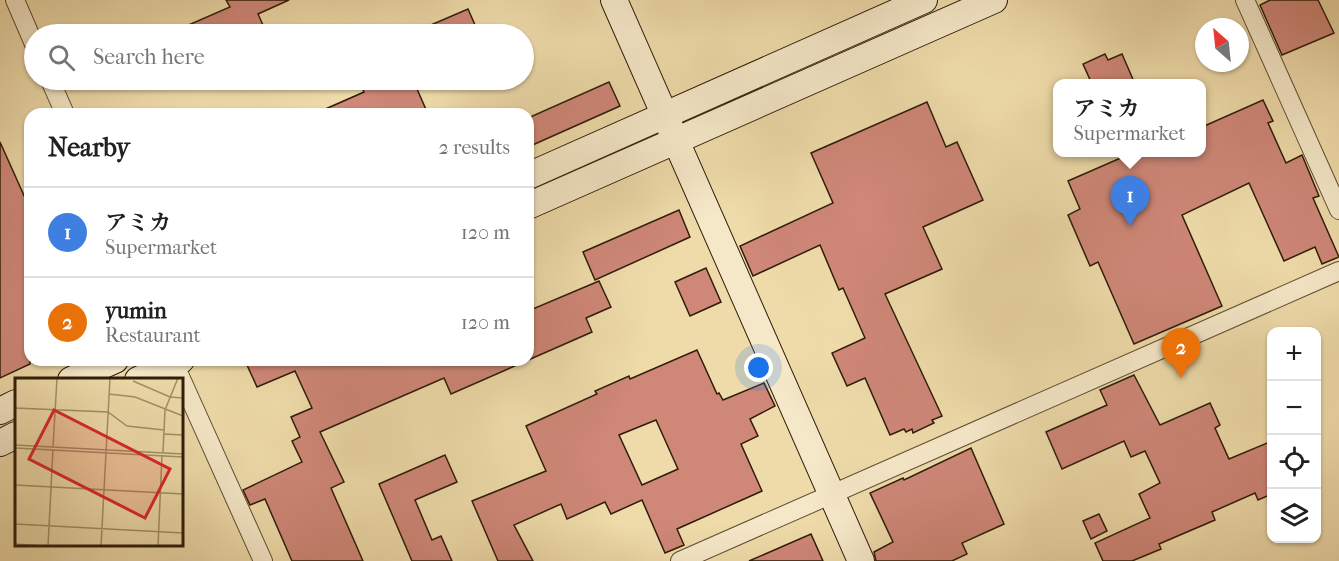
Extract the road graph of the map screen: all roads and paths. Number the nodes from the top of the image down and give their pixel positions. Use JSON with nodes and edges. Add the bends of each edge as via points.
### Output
{"nodes":[{"id":1,"x":15,"y":0,"type":"edge"},
{"id":2,"x":614,"y":0,"type":"edge"},
{"id":3,"x":924,"y":0,"type":"edge"},
{"id":4,"x":994,"y":0,"type":"edge"},
{"id":5,"x":1245,"y":0,"type":"edge"},
{"id":6,"x":25,"y":24,"type":"edge"},
{"id":7,"x":54,"y":90,"type":"edge"},
{"id":8,"x":62,"y":108,"type":"edge"},
{"id":9,"x":665,"y":115,"type":"junction"},
{"id":10,"x":677,"y":140,"type":"junction"},
{"id":11,"x":534,"y":173,"type":"edge"},
{"id":12,"x":534,"y":203,"type":"edge"},
{"id":13,"x":1339,"y":210,"type":"edge"},
{"id":14,"x":1339,"y":271,"type":"edge"},
{"id":15,"x":102,"y":366,"type":"edge"},
{"id":16,"x":169,"y":366,"type":"edge"},
{"id":17,"x":180,"y":366,"type":"edge"},
{"id":18,"x":75,"y":378,"type":"edge"},
{"id":19,"x":142,"y":378,"type":"edge"},
{"id":20,"x":15,"y":404,"type":"edge"},
{"id":21,"x":0,"y":411,"type":"edge"},
{"id":22,"x":15,"y":436,"type":"edge"},
{"id":23,"x":0,"y":443,"type":"edge"},
{"id":24,"x":831,"y":494,"type":"junction"},
{"id":25,"x":263,"y":561,"type":"edge"},
{"id":26,"x":680,"y":561,"type":"edge"},
{"id":27,"x":861,"y":561,"type":"edge"}],
"edges":[{"from":1,"to":6,"type":"street"},
{"from":2,"to":9,"type":"street"},
{"from":3,"to":9,"type":"street"},
{"from":4,"to":10,"type":"street"},
{"from":5,"to":13,"type":"street"},
{"from":7,"to":8,"type":"street"},
{"from":9,"to":10,"type":"street"},
{"from":9,"to":11,"type":"street"},
{"from":10,"to":12,"type":"street"},
{"from":10,"to":24,"type":"street"},
{"from":14,"to":24,"type":"street"},
{"from":15,"to":18,"type":"street"},
{"from":16,"to":19,"type":"street"},
{"from":17,"to":25,"type":"street"},
{"from":20,"to":21,"type":"street"},
{"from":22,"to":23,"type":"street"},
{"from":24,"to":26,"type":"street"},
{"from":24,"to":27,"type":"street"}]}
